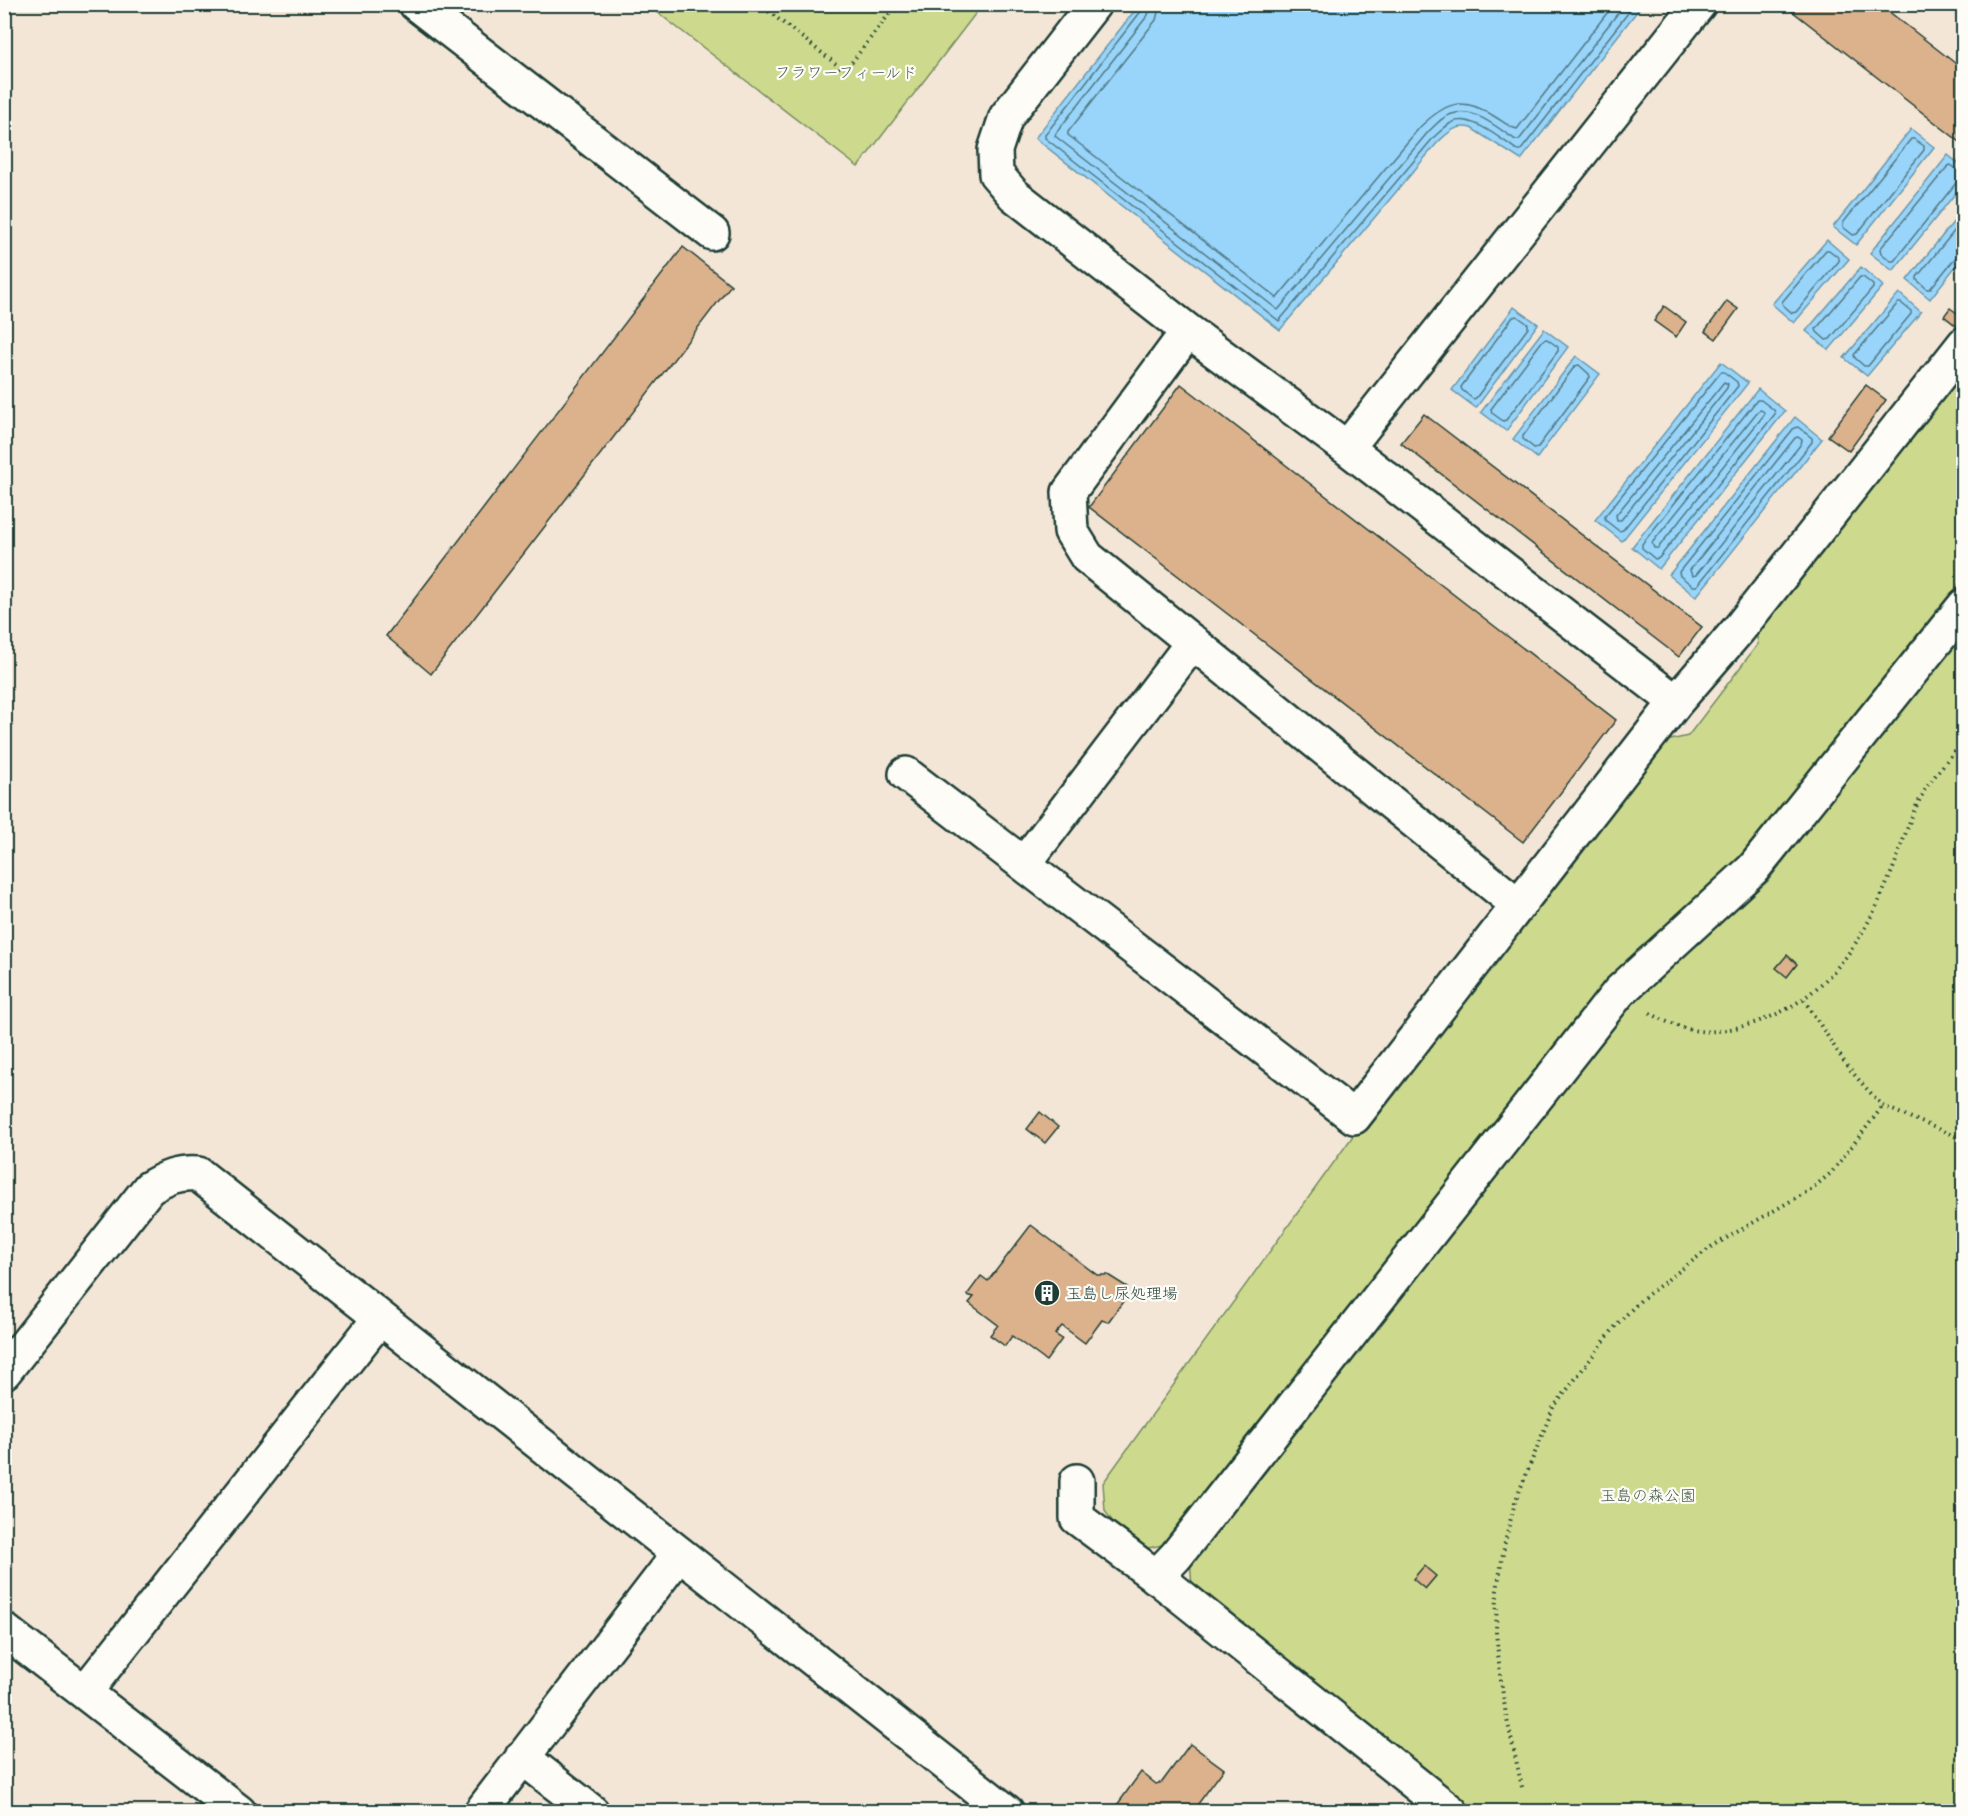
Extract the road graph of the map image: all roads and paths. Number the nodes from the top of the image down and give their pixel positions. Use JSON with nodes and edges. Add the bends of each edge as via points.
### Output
{"nodes":[{"id":1,"x":416,"y":4,"type":"edge"},
{"id":2,"x":759,"y":4,"type":"edge"},
{"id":3,"x":897,"y":4,"type":"edge"},
{"id":4,"x":1094,"y":4,"type":"edge"},
{"id":5,"x":1699,"y":4,"type":"edge"},
{"id":6,"x":712,"y":233,"type":"dead end"},
{"id":7,"x":1188,"y":331,"type":"junction"},
{"id":8,"x":1964,"y":344,"type":"edge"},
{"id":9,"x":1347,"y":448,"type":"junction"},
{"id":10,"x":1964,"y":606,"type":"edge"},
{"id":11,"x":1193,"y":642,"type":"junction"},
{"id":12,"x":1676,"y":702,"type":"junction"},
{"id":13,"x":1964,"y":740,"type":"edge"},
{"id":14,"x":906,"y":774,"type":"dead end"},
{"id":15,"x":1024,"y":864,"type":"junction"},
{"id":16,"x":1518,"y":904,"type":"junction"},
{"id":17,"x":1619,"y":992,"type":"junction"},
{"id":18,"x":1804,"y":1000,"type":"junction"},
{"id":19,"x":1883,"y":1106,"type":"junction"},
{"id":20,"x":1964,"y":1140,"type":"edge"},
{"id":21,"x":380,"y":1318,"type":"junction"},
{"id":22,"x":4,"y":1372,"type":"edge"},
{"id":23,"x":1077,"y":1481,"type":"dead end"},
{"id":24,"x":679,"y":1554,"type":"junction"},
{"id":25,"x":1156,"y":1577,"type":"junction"},
{"id":26,"x":4,"y":1630,"type":"edge"},
{"id":27,"x":85,"y":1692,"type":"junction"},
{"id":28,"x":522,"y":1757,"type":"junction"},
{"id":29,"x":1522,"y":1787,"type":"dead end"},
{"id":30,"x":239,"y":1812,"type":"edge"},
{"id":31,"x":480,"y":1812,"type":"edge"},
{"id":32,"x":592,"y":1812,"type":"edge"},
{"id":33,"x":1007,"y":1812,"type":"edge"},
{"id":34,"x":1451,"y":1812,"type":"edge"}],
"edges":[{"from":1,"to":6,"type":"lane"},
{"from":2,"to":3,"type":"path","via":[[845,71]]},
{"from":4,"to":7,"type":"lane","via":[[1006,117],[995,150],[996,174],[1014,195]]},
{"from":5,"to":9,"type":"lane"},
{"from":7,"to":9,"type":"lane"},
{"from":7,"to":11,"type":"lane","via":[[1069,492],[1071,531],[1088,557]]},
{"from":8,"to":12,"type":"lane","via":[[1739,629]]},
{"from":9,"to":12,"type":"lane"},
{"from":10,"to":17,"type":"lane","via":[[1753,869]]},
{"from":11,"to":15,"type":"lane"},
{"from":11,"to":16,"type":"lane"},
{"from":12,"to":16,"type":"lane"},
{"from":13,"to":18,"type":"path","via":[[1920,798],[1892,873],[1862,933],[1833,975]]},
{"from":14,"to":15,"type":"lane"},
{"from":15,"to":16,"type":"lane","via":[[1354,1117]]},
{"from":17,"to":18,"type":"path","via":[[1658,1017],[1691,1031],[1728,1031],[1770,1018]]},
{"from":17,"to":25,"type":"lane"},
{"from":18,"to":19,"type":"path","via":[[1847,1066]]},
{"from":19,"to":20,"type":"path"},
{"from":19,"to":29,"type":"path","via":[[1831,1173],[1810,1190],[1711,1248],[1642,1299],[1618,1323],[1552,1408],[1515,1502],[1497,1590],[1500,1674]]},
{"from":21,"to":22,"type":"lane","via":[[208,1181],[198,1174],[184,1172],[149,1188]]},
{"from":21,"to":24,"type":"lane"},
{"from":21,"to":27,"type":"lane"},
{"from":23,"to":25,"type":"lane","via":[[1077,1518]]},
{"from":24,"to":28,"type":"lane"},
{"from":24,"to":33,"type":"lane"},
{"from":25,"to":34,"type":"lane"},
{"from":26,"to":27,"type":"lane"},
{"from":27,"to":30,"type":"lane"},
{"from":28,"to":31,"type":"lane"},
{"from":28,"to":32,"type":"lane"}]}
